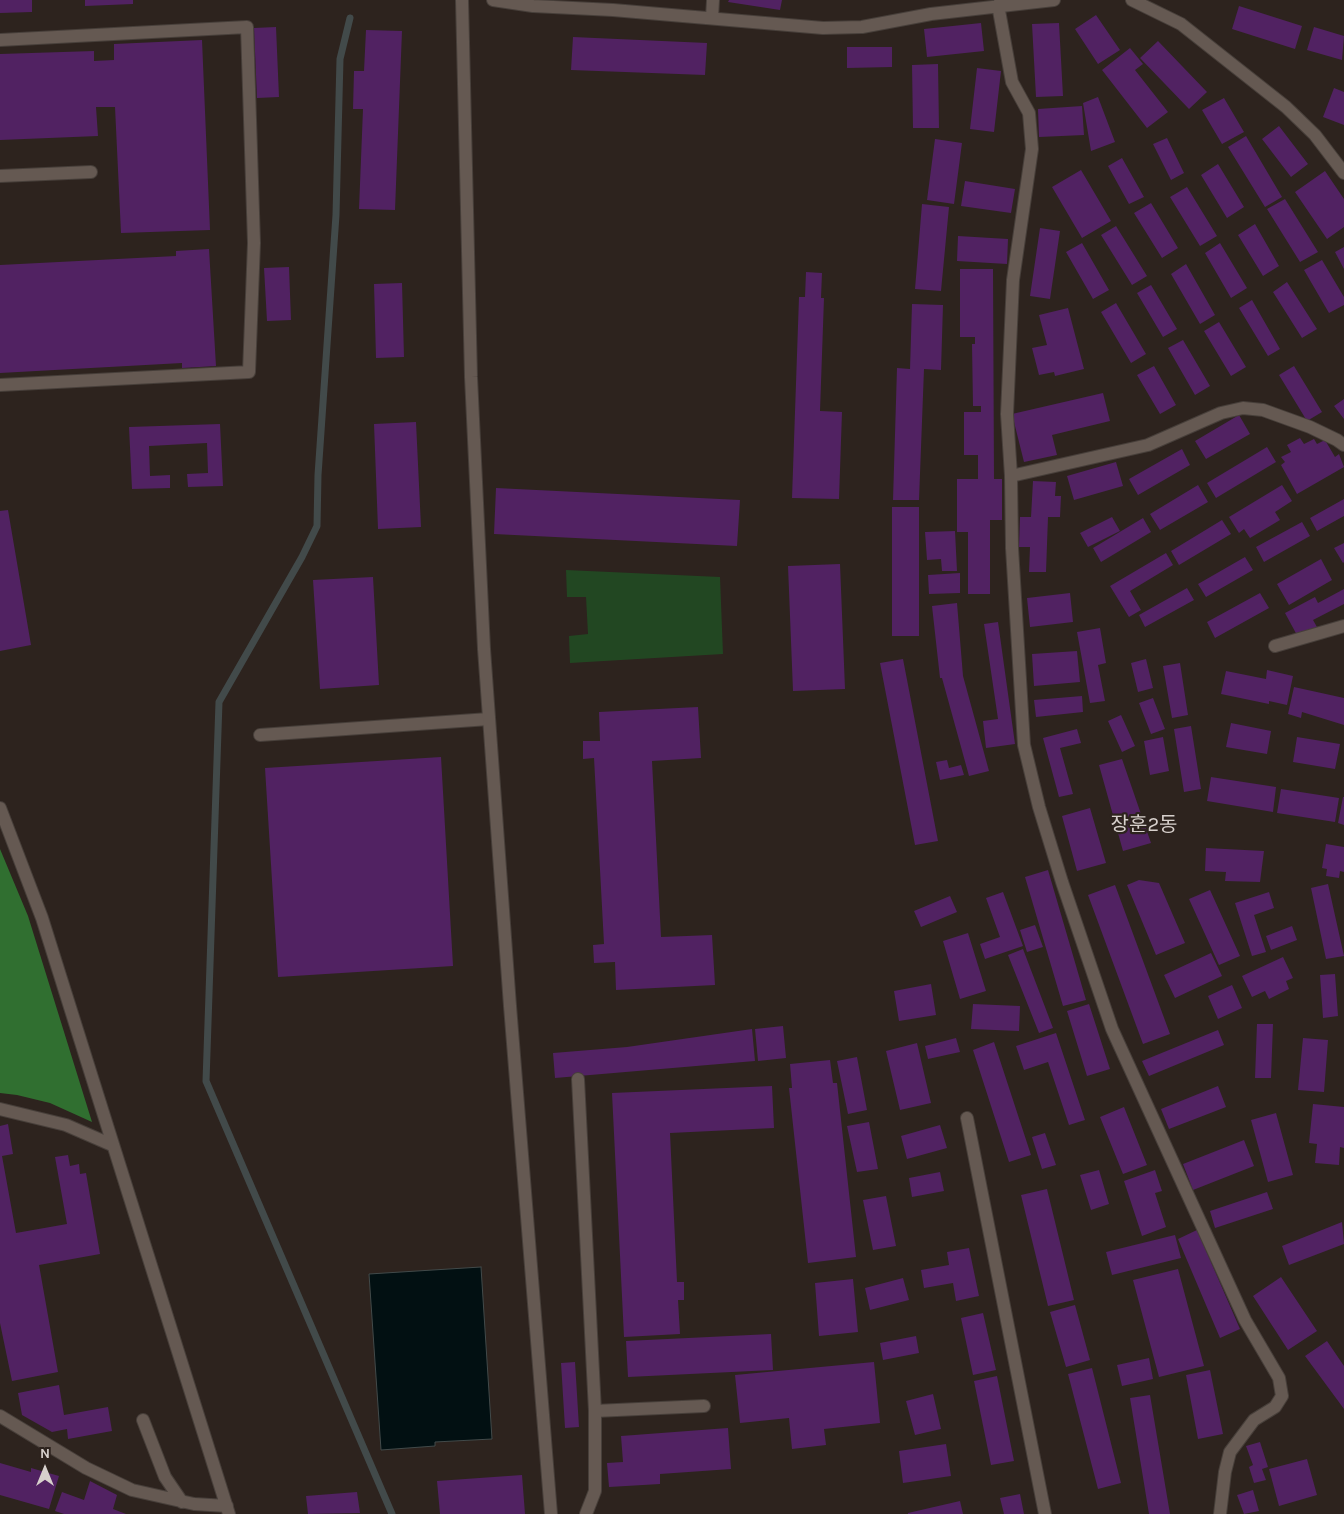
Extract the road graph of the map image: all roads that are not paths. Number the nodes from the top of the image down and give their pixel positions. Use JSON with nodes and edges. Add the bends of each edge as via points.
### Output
{"nodes":[{"id":1,"x":462,"y":0,"type":"edge"},
{"id":2,"x":493,"y":0,"type":"edge"},
{"id":3,"x":713,"y":0,"type":"edge"},
{"id":4,"x":1054,"y":0,"type":"edge"},
{"id":5,"x":1132,"y":0,"type":"edge"},
{"id":6,"x":998,"y":5,"type":"junction"},
{"id":7,"x":712,"y":18,"type":"junction"},
{"id":8,"x":0,"y":40,"type":"edge"},
{"id":9,"x":91,"y":172,"type":"dead end"},
{"id":10,"x":1344,"y":173,"type":"edge"},
{"id":11,"x":0,"y":176,"type":"edge"},
{"id":12,"x":0,"y":385,"type":"edge"},
{"id":13,"x":1344,"y":445,"type":"edge"},
{"id":14,"x":1011,"y":476,"type":"junction"},
{"id":15,"x":1344,"y":626,"type":"edge"},
{"id":16,"x":1275,"y":646,"type":"dead end"},
{"id":17,"x":489,"y":719,"type":"junction"},
{"id":18,"x":260,"y":735,"type":"dead end"},
{"id":19,"x":0,"y":808,"type":"edge"},
{"id":20,"x":578,"y":1079,"type":"dead end"},
{"id":21,"x":0,"y":1109,"type":"edge"},
{"id":22,"x":967,"y":1118,"type":"dead end"},
{"id":23,"x":112,"y":1145,"type":"junction"},
{"id":24,"x":704,"y":1406,"type":"dead end"},
{"id":25,"x":595,"y":1411,"type":"junction"},
{"id":26,"x":0,"y":1416,"type":"edge"},
{"id":27,"x":143,"y":1420,"type":"dead end"},
{"id":28,"x":182,"y":1502,"type":"junction"},
{"id":29,"x":228,"y":1510,"type":"edge"},
{"id":30,"x":551,"y":1514,"type":"edge"},
{"id":31,"x":586,"y":1514,"type":"edge"},
{"id":32,"x":1045,"y":1514,"type":"edge"},
{"id":33,"x":1220,"y":1514,"type":"edge"}],
"edges":[{"from":1,"to":17,"type":"street","via":[[471,377]]},
{"from":2,"to":7,"type":"street","via":[[533,6]]},
{"from":3,"to":7,"type":"street"},
{"from":4,"to":6,"type":"street"},
{"from":5,"to":10,"type":"street","via":[[1181,24],[1286,108],[1315,135]]},
{"from":6,"to":7,"type":"street","via":[[862,27],[823,28]]},
{"from":6,"to":14,"type":"street","via":[[1012,82],[1029,113],[1032,149],[1013,280],[1007,414]]},
{"from":8,"to":12,"type":"street","via":[[247,27],[254,243],[249,372]]},
{"from":9,"to":11,"type":"street"},
{"from":13,"to":14,"type":"street","via":[[1262,410],[1243,408],[1221,413],[1148,445]]},
{"from":14,"to":33,"type":"street","via":[[1024,745],[1039,807],[1112,1029],[1245,1320],[1278,1378],[1282,1396],[1275,1407],[1254,1420],[1230,1452]]},
{"from":15,"to":16,"type":"street"},
{"from":17,"to":18,"type":"street"},
{"from":17,"to":30,"type":"street"},
{"from":19,"to":23,"type":"street","via":[[42,918]]},
{"from":20,"to":25,"type":"street"},
{"from":21,"to":23,"type":"street","via":[[66,1125]]},
{"from":22,"to":32,"type":"street"},
{"from":23,"to":29,"type":"street"},
{"from":24,"to":25,"type":"street"},
{"from":25,"to":31,"type":"street","via":[[595,1491]]},
{"from":26,"to":28,"type":"street","via":[[86,1468],[132,1490]]},
{"from":27,"to":28,"type":"street","via":[[165,1477]]},
{"from":28,"to":29,"type":"street"}]}
